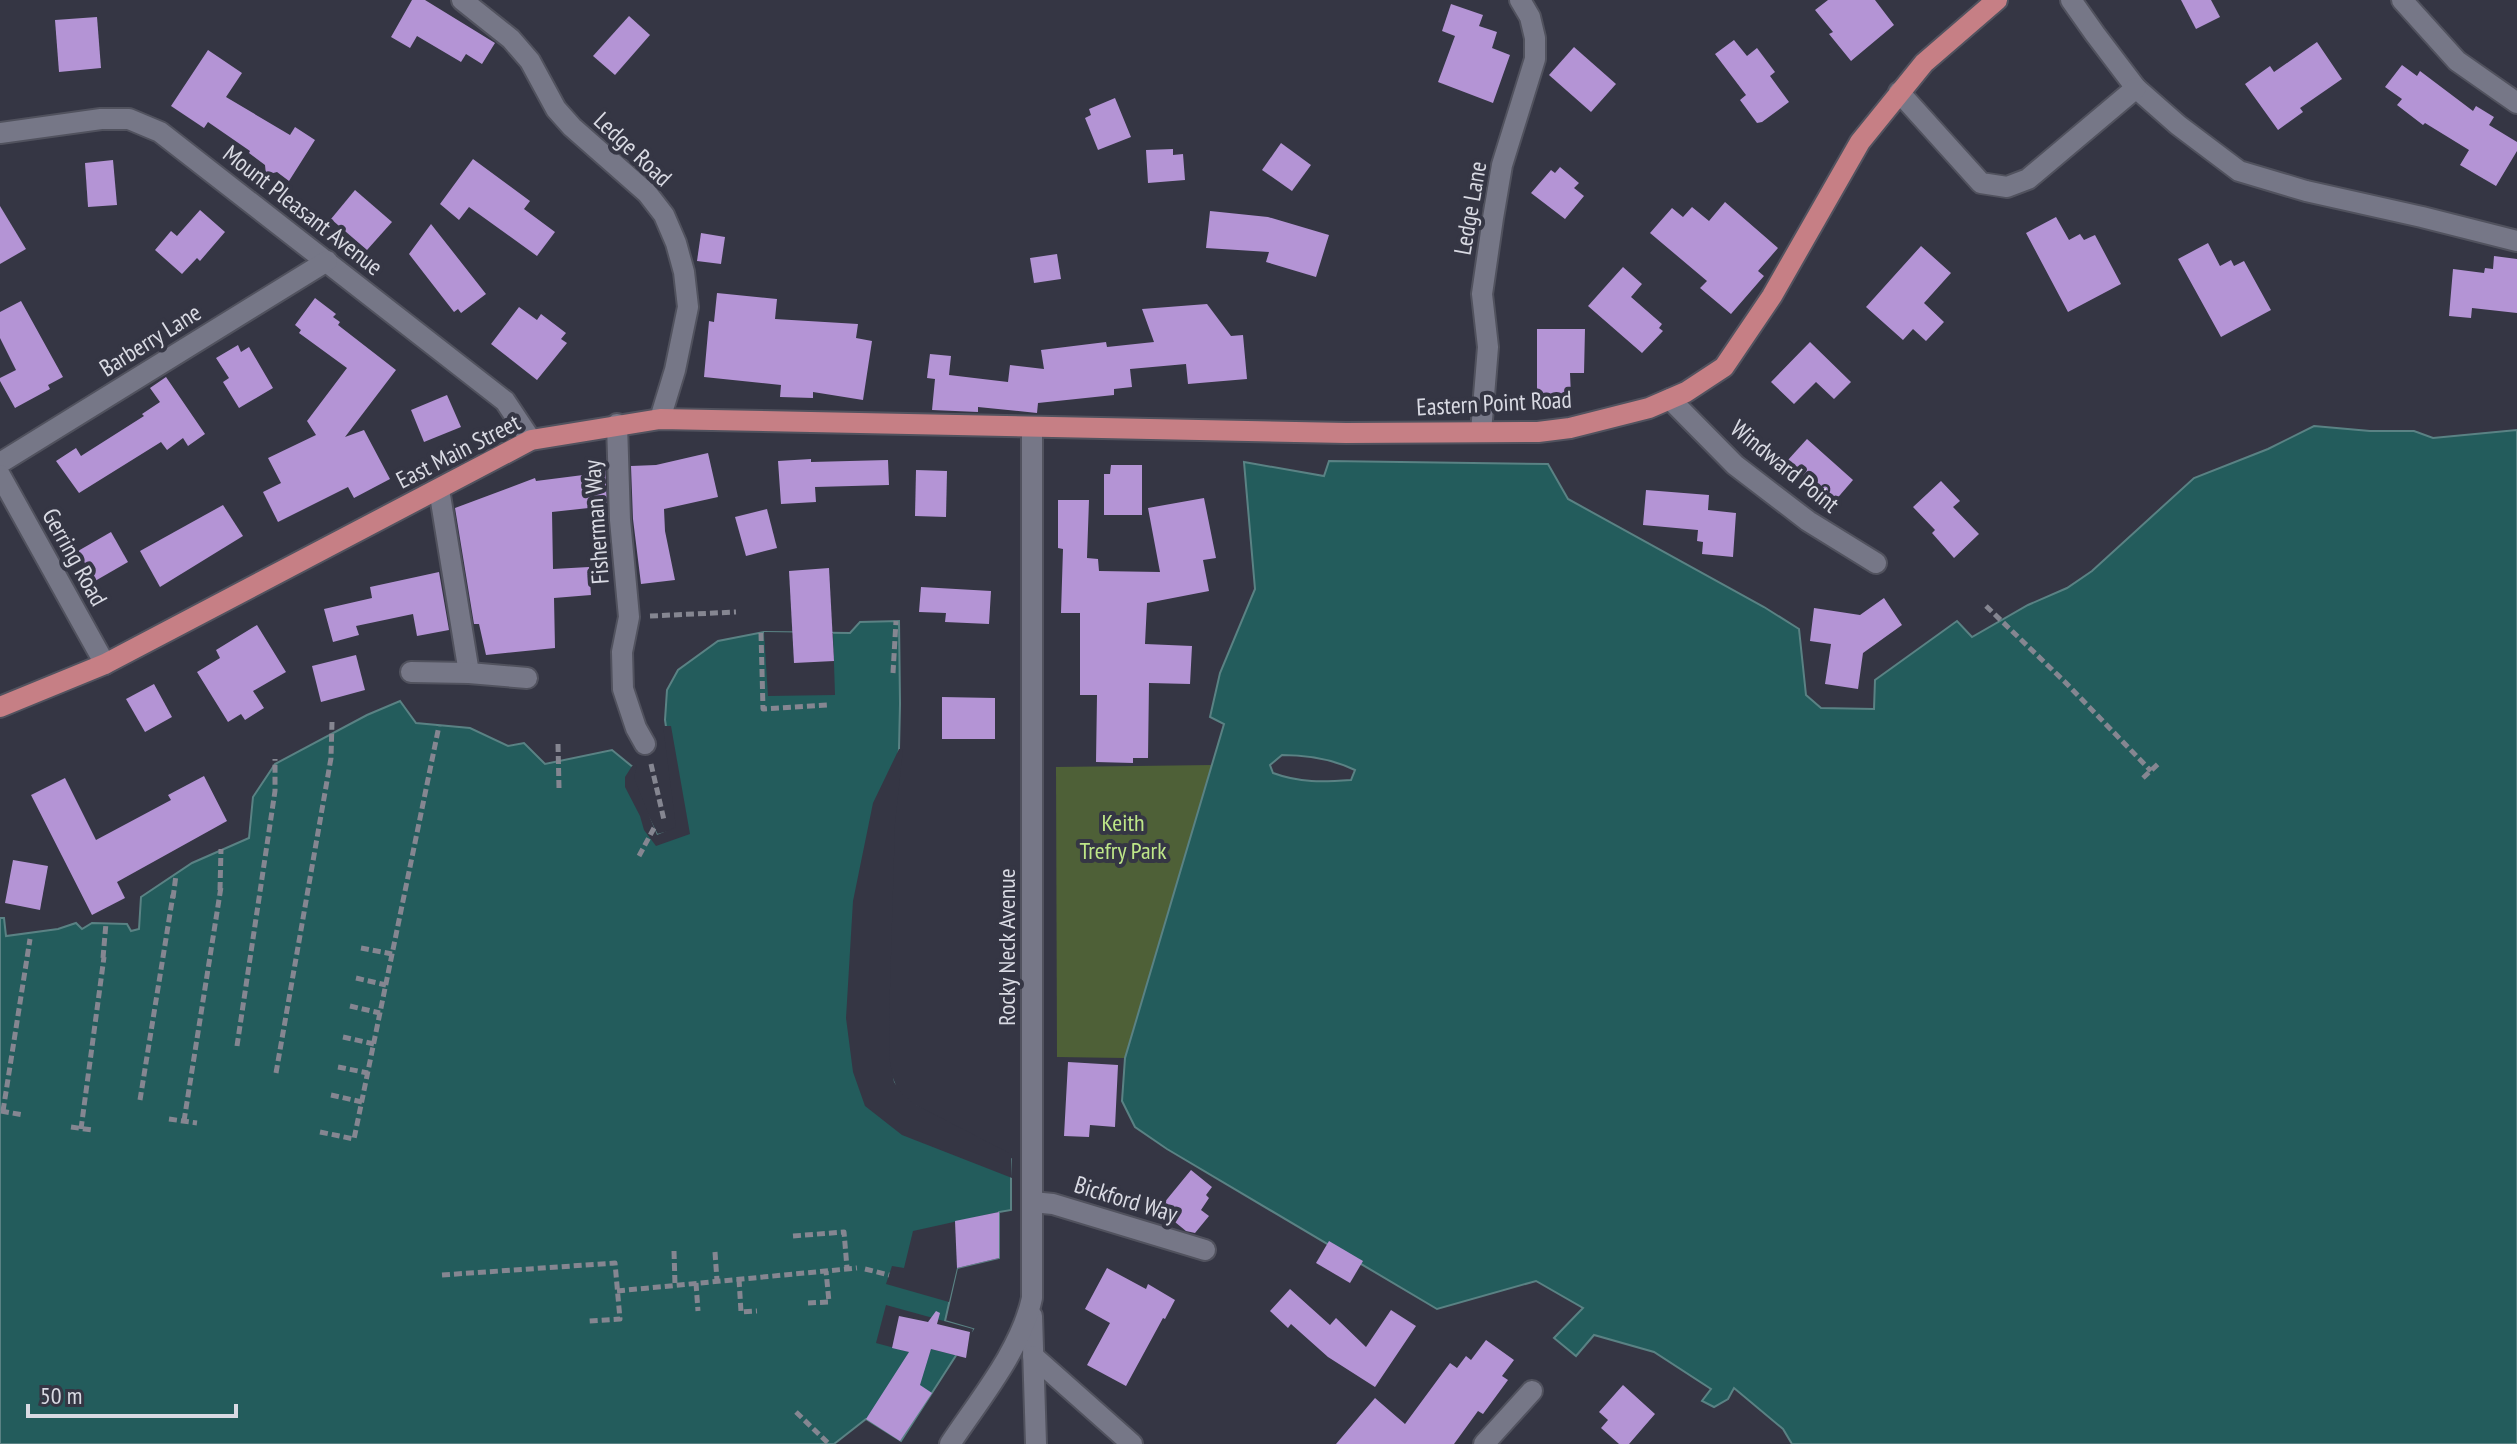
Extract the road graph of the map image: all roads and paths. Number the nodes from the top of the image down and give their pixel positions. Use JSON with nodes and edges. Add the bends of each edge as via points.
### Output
{"nodes":[{"id":1,"x":462,"y":0,"type":"edge"},
{"id":2,"x":1520,"y":0,"type":"edge"},
{"id":3,"x":1997,"y":0,"type":"edge"},
{"id":4,"x":2071,"y":0,"type":"edge"},
{"id":5,"x":2402,"y":0,"type":"edge"},
{"id":6,"x":2136,"y":88,"type":"junction"},
{"id":7,"x":1899,"y":92,"type":"junction"},
{"id":8,"x":2517,"y":103,"type":"edge"},
{"id":9,"x":0,"y":133,"type":"edge"},
{"id":10,"x":2517,"y":241,"type":"edge"},
{"id":11,"x":327,"y":261,"type":"junction"},
{"id":12,"x":1670,"y":399,"type":"junction"},
{"id":13,"x":660,"y":419,"type":"junction"},
{"id":14,"x":617,"y":424,"type":"junction"},
{"id":15,"x":1032,"y":427,"type":"junction"},
{"id":16,"x":1481,"y":432,"type":"junction"},
{"id":17,"x":531,"y":440,"type":"junction"},
{"id":18,"x":0,"y":463,"type":"edge"},
{"id":19,"x":0,"y":475,"type":"edge"},
{"id":20,"x":439,"y":489,"type":"junction"},
{"id":21,"x":1876,"y":563,"type":"dead end"},
{"id":22,"x":1986,"y":606,"type":"dead end"},
{"id":23,"x":736,"y":612,"type":"dead end"},
{"id":24,"x":629,"y":617,"type":"junction"},
{"id":25,"x":896,"y":621,"type":"dead end"},
{"id":26,"x":761,"y":633,"type":"dead end"},
{"id":27,"x":105,"y":664,"type":"junction"},
{"id":28,"x":411,"y":672,"type":"dead end"},
{"id":29,"x":469,"y":673,"type":"junction"},
{"id":30,"x":893,"y":673,"type":"dead end"},
{"id":31,"x":527,"y":678,"type":"dead end"},
{"id":32,"x":827,"y":705,"type":"dead end"},
{"id":33,"x":0,"y":707,"type":"edge"},
{"id":34,"x":332,"y":722,"type":"dead end"},
{"id":35,"x":439,"y":726,"type":"dead end"},
{"id":36,"x":558,"y":744,"type":"dead end"},
{"id":37,"x":645,"y":744,"type":"joint"},
{"id":38,"x":275,"y":759,"type":"dead end"},
{"id":39,"x":2158,"y":764,"type":"dead end"},
{"id":40,"x":2151,"y":771,"type":"junction"},
{"id":41,"x":2143,"y":778,"type":"dead end"},
{"id":42,"x":559,"y":788,"type":"dead end"},
{"id":43,"x":664,"y":820,"type":"dead end"},
{"id":44,"x":654,"y":828,"type":"dead end"},
{"id":45,"x":221,"y":849,"type":"dead end"},
{"id":46,"x":639,"y":856,"type":"dead end"},
{"id":47,"x":176,"y":875,"type":"dead end"},
{"id":48,"x":221,"y":887,"type":"dead end"},
{"id":49,"x":173,"y":895,"type":"dead end"},
{"id":50,"x":220,"y":895,"type":"junction"},
{"id":51,"x":171,"y":910,"type":"junction"},
{"id":52,"x":106,"y":923,"type":"dead end"},
{"id":53,"x":31,"y":932,"type":"dead end"},
{"id":54,"x":30,"y":939,"type":"dead end"},
{"id":55,"x":361,"y":948,"type":"dead end"},
{"id":56,"x":28,"y":954,"type":"junction"},
{"id":57,"x":392,"y":954,"type":"junction"},
{"id":58,"x":104,"y":957,"type":"dead end"},
{"id":59,"x":102,"y":973,"type":"junction"},
{"id":60,"x":356,"y":978,"type":"dead end"},
{"id":61,"x":386,"y":985,"type":"junction"},
{"id":62,"x":350,"y":1006,"type":"dead end"},
{"id":63,"x":380,"y":1013,"type":"junction"},
{"id":64,"x":343,"y":1037,"type":"dead end"},
{"id":65,"x":374,"y":1044,"type":"junction"},
{"id":66,"x":237,"y":1046,"type":"dead end"},
{"id":67,"x":338,"y":1067,"type":"dead end"},
{"id":68,"x":276,"y":1073,"type":"dead end"},
{"id":69,"x":368,"y":1073,"type":"junction"},
{"id":70,"x":331,"y":1095,"type":"dead end"},
{"id":71,"x":140,"y":1100,"type":"dead end"},
{"id":72,"x":362,"y":1102,"type":"junction"},
{"id":73,"x":2,"y":1111,"type":"edge"},
{"id":74,"x":23,"y":1115,"type":"dead end"},
{"id":75,"x":169,"y":1119,"type":"dead end"},
{"id":76,"x":184,"y":1121,"type":"junction"},
{"id":77,"x":197,"y":1123,"type":"dead end"},
{"id":78,"x":71,"y":1127,"type":"dead end"},
{"id":79,"x":81,"y":1129,"type":"junction"},
{"id":80,"x":92,"y":1130,"type":"dead end"},
{"id":81,"x":320,"y":1132,"type":"dead end"},
{"id":82,"x":1032,"y":1202,"type":"junction"},
{"id":83,"x":793,"y":1236,"type":"dead end"},
{"id":84,"x":1205,"y":1250,"type":"dead end"},
{"id":85,"x":674,"y":1251,"type":"dead end"},
{"id":86,"x":715,"y":1252,"type":"dead end"},
{"id":87,"x":847,"y":1268,"type":"junction"},
{"id":88,"x":857,"y":1268,"type":"dead end"},
{"id":89,"x":865,"y":1269,"type":"dead end"},
{"id":90,"x":826,"y":1271,"type":"junction"},
{"id":91,"x":442,"y":1275,"type":"dead end"},
{"id":92,"x":889,"y":1275,"type":"dead end"},
{"id":93,"x":739,"y":1279,"type":"junction"},
{"id":94,"x":717,"y":1281,"type":"junction"},
{"id":95,"x":696,"y":1283,"type":"junction"},
{"id":96,"x":675,"y":1285,"type":"junction"},
{"id":97,"x":617,"y":1291,"type":"junction"},
{"id":98,"x":1032,"y":1298,"type":"junction"},
{"id":99,"x":808,"y":1303,"type":"dead end"},
{"id":100,"x":698,"y":1311,"type":"dead end"},
{"id":101,"x":757,"y":1311,"type":"dead end"},
{"id":102,"x":589,"y":1321,"type":"dead end"},
{"id":103,"x":1033,"y":1356,"type":"junction"},
{"id":104,"x":1532,"y":1391,"type":"dead end"},
{"id":105,"x":796,"y":1412,"type":"dead end"},
{"id":106,"x":829,"y":1444,"type":"edge"},
{"id":107,"x":950,"y":1444,"type":"edge"},
{"id":108,"x":1036,"y":1444,"type":"edge"},
{"id":109,"x":1132,"y":1444,"type":"edge"},
{"id":110,"x":1484,"y":1444,"type":"edge"}],
"edges":[{"from":1,"to":13,"type":"street","name":"Ledge Road","via":[[511,39],[564,118],[664,215],[684,272],[688,307]]},
{"from":2,"to":16,"type":"street","name":"Ledge Lane","via":[[1530,17],[1535,59],[1502,165],[1482,294],[1488,347]]},
{"from":3,"to":7,"type":"main road","name":"Eastern Point Road","via":[[1924,63]]},
{"from":4,"to":6,"type":"street"},
{"from":5,"to":8,"type":"street","via":[[2457,61]]},
{"from":6,"to":7,"type":"street","via":[[2028,179],[2007,187],[1981,183]]},
{"from":6,"to":10,"type":"street","via":[[2239,171]]},
{"from":7,"to":12,"type":"main road","name":"Eastern Point Road","via":[[1854,152],[1779,284],[1724,367]]},
{"from":9,"to":11,"type":"street","name":"Mount Pleasant Avenue","via":[[129,119],[184,149]]},
{"from":11,"to":17,"type":"street","name":"Mount Pleasant Avenue","via":[[505,401]]},
{"from":11,"to":18,"type":"street","name":"Barberry Lane"},
{"from":12,"to":16,"type":"main road","name":"Eastern Point Road","via":[[1570,428]]},
{"from":12,"to":21,"type":"street","name":"Windward Point","via":[[1735,465],[1808,521]]},
{"from":13,"to":14,"type":"main road","name":"East Main Street"},
{"from":13,"to":15,"type":"main road","name":"East Main Street"},
{"from":14,"to":17,"type":"main road","name":"East Main Street"},
{"from":14,"to":24,"type":"street","name":"Fisherman Way"},
{"from":15,"to":16,"type":"main road","name":"Eastern Point Road"},
{"from":15,"to":82,"type":"street","name":"Rocky Neck Avenue"},
{"from":17,"to":20,"type":"main road","name":"East Main Street"},
{"from":19,"to":27,"type":"street","name":"Gerring Road"},
{"from":20,"to":27,"type":"main road","name":"East Main Street"},
{"from":20,"to":29,"type":"street"},
{"from":22,"to":40,"type":"path"},
{"from":23,"to":24,"type":"path"},
{"from":24,"to":37,"type":"street","name":"Fisherman Way","via":[[622,652],[623,689]]},
{"from":25,"to":30,"type":"path"},
{"from":26,"to":32,"type":"path","via":[[763,709]]},
{"from":27,"to":33,"type":"main road","name":"East Main Street"},
{"from":28,"to":29,"type":"street"},
{"from":29,"to":31,"type":"street"},
{"from":34,"to":68,"type":"path","via":[[331,758]]},
{"from":35,"to":57,"type":"path"},
{"from":36,"to":42,"type":"path"},
{"from":37,"to":43,"type":"path"},
{"from":38,"to":66,"type":"path","via":[[275,791]]},
{"from":39,"to":40,"type":"path"},
{"from":40,"to":41,"type":"path"},
{"from":44,"to":46,"type":"path"},
{"from":45,"to":50,"type":"path"},
{"from":47,"to":51,"type":"path"},
{"from":48,"to":50,"type":"path"},
{"from":49,"to":51,"type":"path"},
{"from":50,"to":76,"type":"path"},
{"from":51,"to":71,"type":"path"},
{"from":52,"to":59,"type":"path"},
{"from":53,"to":56,"type":"path"},
{"from":54,"to":56,"type":"path"},
{"from":55,"to":57,"type":"path"},
{"from":56,"to":73,"type":"path"},
{"from":57,"to":61,"type":"path"},
{"from":58,"to":59,"type":"path"},
{"from":59,"to":79,"type":"path"},
{"from":60,"to":61,"type":"path"},
{"from":61,"to":63,"type":"path"},
{"from":62,"to":63,"type":"path"},
{"from":63,"to":65,"type":"path"},
{"from":64,"to":65,"type":"path"},
{"from":65,"to":69,"type":"path"},
{"from":67,"to":69,"type":"path"},
{"from":69,"to":72,"type":"path"},
{"from":70,"to":72,"type":"path"},
{"from":72,"to":81,"type":"path","via":[[354,1139]]},
{"from":73,"to":74,"type":"path"},
{"from":75,"to":76,"type":"path"},
{"from":76,"to":77,"type":"path"},
{"from":78,"to":79,"type":"path"},
{"from":79,"to":80,"type":"path"},
{"from":82,"to":84,"type":"street","name":"Bickford Way"},
{"from":82,"to":98,"type":"street","name":"Rocky Neck Avenue"},
{"from":83,"to":87,"type":"path","via":[[844,1232]]},
{"from":85,"to":96,"type":"path"},
{"from":86,"to":94,"type":"path"},
{"from":87,"to":88,"type":"path"},
{"from":87,"to":90,"type":"path"},
{"from":89,"to":92,"type":"path"},
{"from":90,"to":93,"type":"path"},
{"from":90,"to":99,"type":"path","via":[[829,1302]]},
{"from":91,"to":97,"type":"path","via":[[615,1263]]},
{"from":93,"to":94,"type":"path"},
{"from":93,"to":101,"type":"path","via":[[741,1312]]},
{"from":94,"to":95,"type":"path"},
{"from":95,"to":96,"type":"path"},
{"from":95,"to":100,"type":"path"},
{"from":96,"to":97,"type":"path"},
{"from":97,"to":102,"type":"path","via":[[620,1319]]},
{"from":98,"to":103,"type":"street"},
{"from":98,"to":107,"type":"street","name":"Rocky Neck Avenue","via":[[1013,1348]]},
{"from":103,"to":108,"type":"street"},
{"from":103,"to":109,"type":"street"},
{"from":104,"to":110,"type":"street"},
{"from":105,"to":106,"type":"path"}]}
